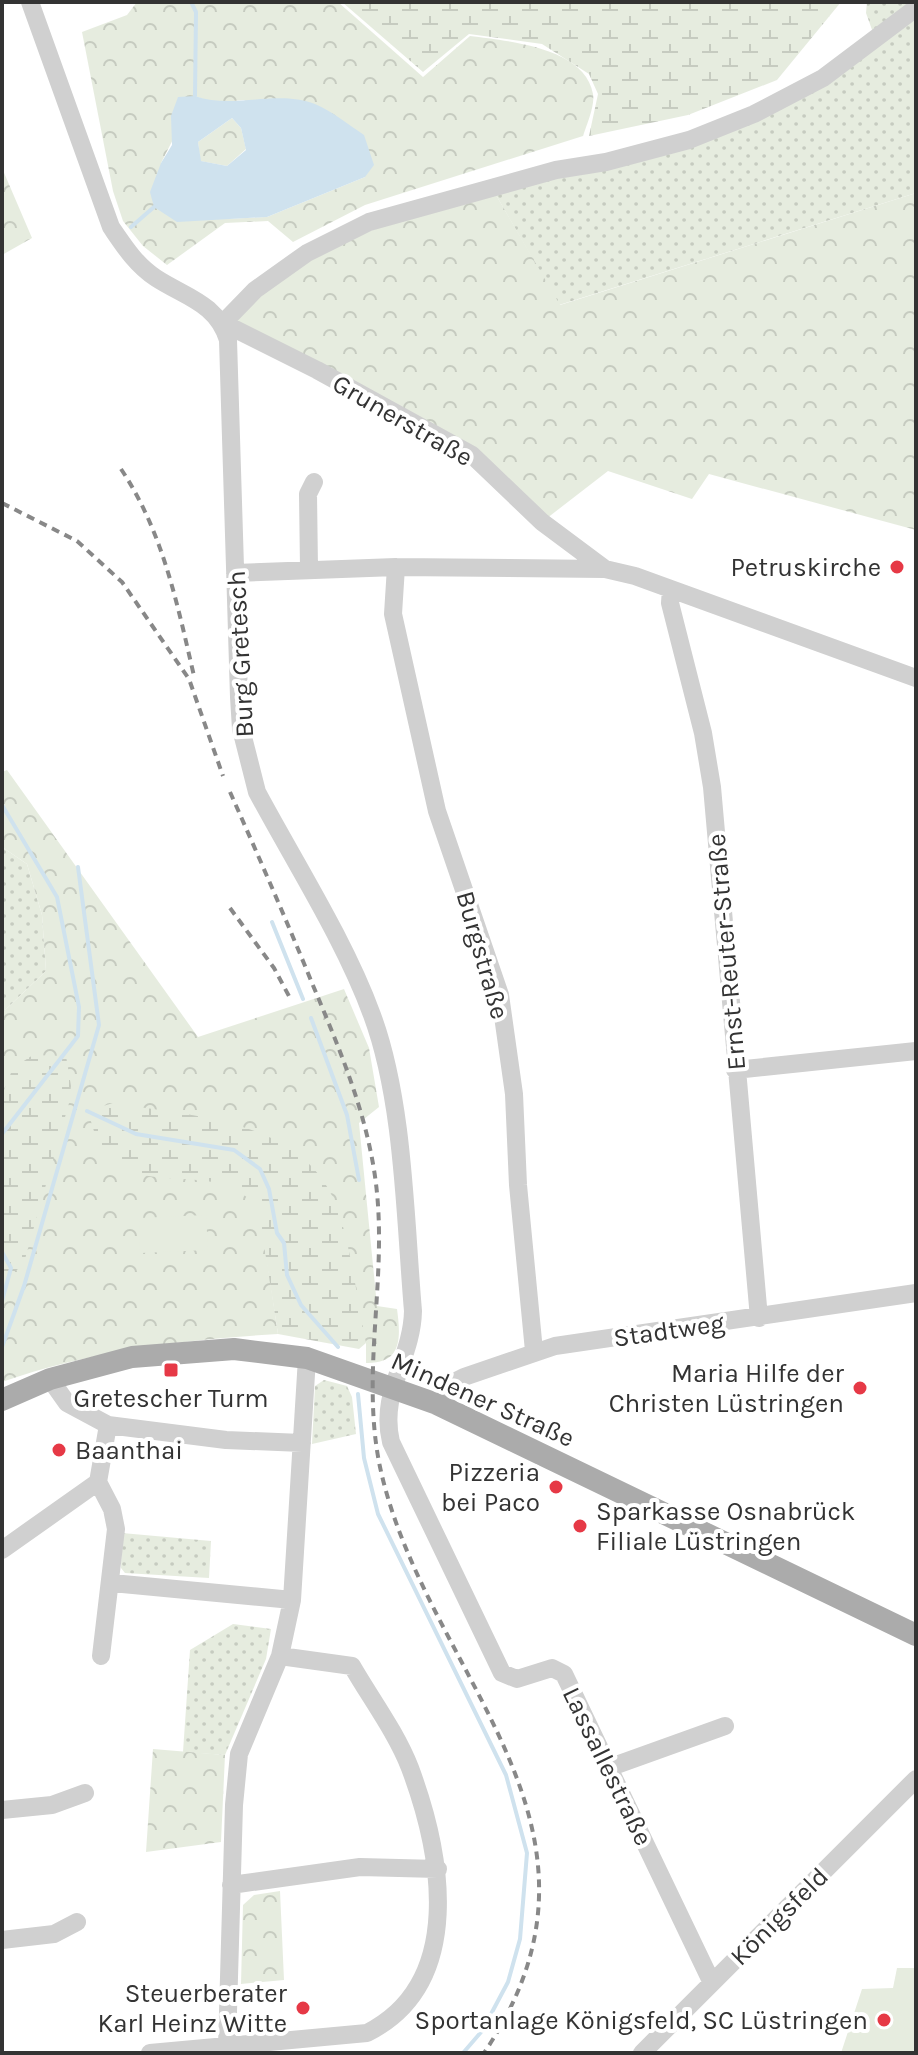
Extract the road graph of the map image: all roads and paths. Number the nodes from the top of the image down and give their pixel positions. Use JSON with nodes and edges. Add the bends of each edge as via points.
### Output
{"nodes":[{"id":1,"x":30,"y":2,"type":"edge"},
{"id":2,"x":916,"y":8,"type":"edge"},
{"id":3,"x":223,"y":323,"type":"junction"},
{"id":4,"x":314,"y":482,"type":"dead end"},
{"id":5,"x":396,"y":567,"type":"junction"},
{"id":6,"x":309,"y":568,"type":"junction"},
{"id":7,"x":605,"y":569,"type":"junction"},
{"id":8,"x":235,"y":573,"type":"junction"},
{"id":9,"x":671,"y":589,"type":"junction"},
{"id":10,"x":916,"y":678,"type":"edge"},
{"id":11,"x":916,"y":1051,"type":"edge"},
{"id":12,"x":735,"y":1070,"type":"junction"},
{"id":13,"x":916,"y":1293,"type":"edge"},
{"id":14,"x":759,"y":1318,"type":"junction"},
{"id":15,"x":534,"y":1351,"type":"junction"},
{"id":16,"x":307,"y":1358,"type":"junction"},
{"id":17,"x":50,"y":1379,"type":"junction"},
{"id":18,"x":393,"y":1388,"type":"junction"},
{"id":19,"x":2,"y":1400,"type":"edge"},
{"id":20,"x":437,"y":1404,"type":"junction"},
{"id":21,"x":108,"y":1425,"type":"junction"},
{"id":22,"x":302,"y":1443,"type":"junction"},
{"id":23,"x":98,"y":1482,"type":"junction"},
{"id":24,"x":2,"y":1550,"type":"edge"},
{"id":25,"x":112,"y":1583,"type":"junction"},
{"id":26,"x":292,"y":1600,"type":"junction"},
{"id":27,"x":916,"y":1635,"type":"edge"},
{"id":28,"x":101,"y":1656,"type":"dead end"},
{"id":29,"x":280,"y":1656,"type":"junction"},
{"id":30,"x":725,"y":1726,"type":"dead end"},
{"id":31,"x":608,"y":1768,"type":"junction"},
{"id":32,"x":916,"y":1779,"type":"edge"},
{"id":33,"x":85,"y":1793,"type":"dead end"},
{"id":34,"x":2,"y":1810,"type":"edge"},
{"id":35,"x":438,"y":1869,"type":"junction"},
{"id":36,"x":231,"y":1885,"type":"junction"},
{"id":37,"x":77,"y":1922,"type":"dead end"},
{"id":38,"x":2,"y":1940,"type":"edge"},
{"id":39,"x":712,"y":1983,"type":"junction"},
{"id":40,"x":227,"y":2046,"type":"junction"},
{"id":41,"x":150,"y":2053,"type":"edge"},
{"id":42,"x":642,"y":2053,"type":"edge"}],
"edges":[{"from":1,"to":3,"type":"street","via":[[111,227],[154,277],[209,307]]},
{"from":2,"to":3,"type":"street","via":[[823,78],[689,140],[369,222],[307,253],[255,290]]},
{"from":3,"to":7,"type":"street","name":"Grunerstraße","via":[[472,455],[542,522]]},
{"from":3,"to":8,"type":"street","name":"Burg Gretesch","via":[[228,340]]},
{"from":4,"to":6,"type":"street","via":[[308,494]]},
{"from":5,"to":6,"type":"street"},
{"from":5,"to":7,"type":"street"},
{"from":5,"to":15,"type":"street","name":"Burgstraße","via":[[393,614],[437,811],[500,995],[514,1094]]},
{"from":6,"to":8,"type":"street"},
{"from":7,"to":9,"type":"street"},
{"from":8,"to":18,"type":"street","name":"Burg Gretesch","via":[[240,719],[252,777],[360,987],[382,1048],[392,1097],[413,1311],[413,1330]]},
{"from":9,"to":10,"type":"street"},
{"from":9,"to":12,"type":"street","name":"Ernst-Reuter-Straße","via":[[712,787]]},
{"from":11,"to":12,"type":"street"},
{"from":12,"to":14,"type":"street","name":"Ernst-Reuter-Straße"},
{"from":13,"to":14,"type":"street","name":"Stadtweg"},
{"from":14,"to":15,"type":"street","name":"Stadtweg"},
{"from":15,"to":20,"type":"street","name":"Stadtweg","via":[[452,1383]]},
{"from":16,"to":17,"type":"main road","name":"Mindener Straße","via":[[234,1349],[173,1352]]},
{"from":16,"to":18,"type":"main road","name":"Mindener Straße"},
{"from":16,"to":22,"type":"street"},
{"from":17,"to":19,"type":"main road","name":"Mindener Straße"},
{"from":17,"to":21,"type":"street","via":[[67,1403]]},
{"from":18,"to":20,"type":"main road","name":"Mindener Straße"},
{"from":18,"to":31,"type":"street","name":"Lassallestraße","via":[[386,1407],[391,1442],[502,1673],[517,1679],[552,1668],[564,1674]]},
{"from":20,"to":27,"type":"main road","name":"Mindener Straße"},
{"from":21,"to":22,"type":"street"},
{"from":21,"to":23,"type":"street"},
{"from":22,"to":26,"type":"street"},
{"from":23,"to":24,"type":"street"},
{"from":23,"to":25,"type":"street","via":[[116,1529]]},
{"from":25,"to":26,"type":"street"},
{"from":25,"to":28,"type":"street"},
{"from":26,"to":29,"type":"street"},
{"from":29,"to":35,"type":"street","via":[[352,1666],[409,1766]]},
{"from":29,"to":36,"type":"street","via":[[239,1754]]},
{"from":30,"to":31,"type":"street"},
{"from":31,"to":39,"type":"street","name":"Lassallestraße"},
{"from":32,"to":39,"type":"street","name":"Königsfeld"},
{"from":33,"to":34,"type":"street","via":[[52,1805]]},
{"from":35,"to":36,"type":"street","via":[[360,1867]]},
{"from":35,"to":40,"type":"street","via":[[432,1949],[417,1991],[391,2021],[367,2033]]},
{"from":36,"to":40,"type":"street"},
{"from":37,"to":38,"type":"street","via":[[54,1934]]},
{"from":39,"to":42,"type":"street","name":"Königsfeld"},
{"from":40,"to":41,"type":"street"}]}
